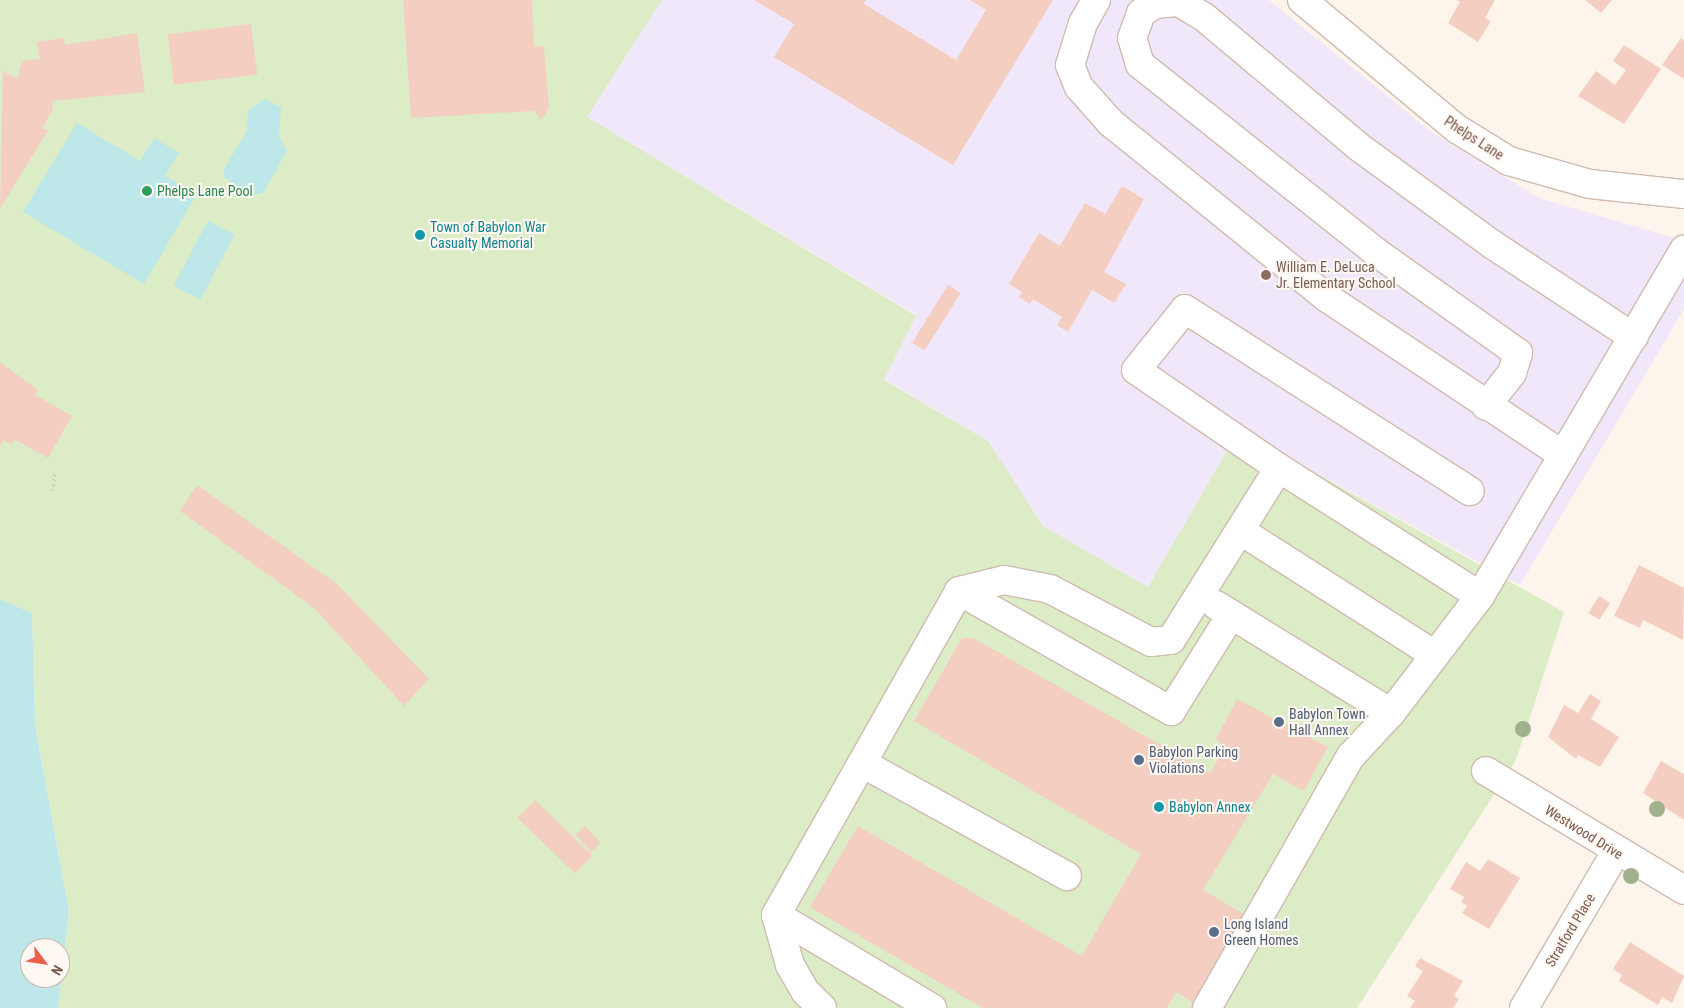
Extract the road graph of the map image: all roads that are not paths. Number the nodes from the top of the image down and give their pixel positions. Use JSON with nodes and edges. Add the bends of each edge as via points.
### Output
{"nodes":[{"id":1,"x":1096,"y":0,"type":"edge"},
{"id":2,"x":1302,"y":0,"type":"edge"},
{"id":3,"x":1684,"y":194,"type":"edge"},
{"id":4,"x":1684,"y":250,"type":"edge"},
{"id":5,"x":1633,"y":337,"type":"junction"},
{"id":6,"x":1486,"y":406,"type":"junction"},
{"id":7,"x":1563,"y":455,"type":"junction"},
{"id":8,"x":1279,"y":468,"type":"junction"},
{"id":9,"x":1470,"y":491,"type":"dead end"},
{"id":10,"x":1241,"y":531,"type":"junction"},
{"id":11,"x":959,"y":591,"type":"junction"},
{"id":12,"x":1203,"y":596,"type":"junction"},
{"id":13,"x":1480,"y":596,"type":"junction"},
{"id":14,"x":1231,"y":615,"type":"junction"},
{"id":15,"x":1436,"y":655,"type":"junction"},
{"id":16,"x":1391,"y":713,"type":"junction"},
{"id":17,"x":862,"y":763,"type":"junction"},
{"id":18,"x":1486,"y":771,"type":"dead end"},
{"id":19,"x":1616,"y":852,"type":"junction"},
{"id":20,"x":1067,"y":876,"type":"dead end"},
{"id":21,"x":1684,"y":890,"type":"edge"},
{"id":22,"x":776,"y":915,"type":"junction"},
{"id":23,"x":822,"y":1008,"type":"edge"},
{"id":24,"x":932,"y":1008,"type":"edge"},
{"id":25,"x":1207,"y":1008,"type":"edge"},
{"id":26,"x":1524,"y":1008,"type":"edge"}],
"edges":[{"from":1,"to":6,"type":"street","via":[[1083,22],[1070,65],[1079,87],[1111,123],[1326,297]]},
{"from":2,"to":3,"type":"street","name":"Phelps Lane","via":[[1457,129],[1510,161],[1590,184]]},
{"from":4,"to":5,"type":"street"},
{"from":5,"to":6,"type":"street","via":[[1493,245],[1359,147],[1204,17],[1179,2],[1156,4],[1141,13],[1132,38],[1140,64],[1376,252],[1518,353],[1512,374]]},
{"from":5,"to":7,"type":"street"},
{"from":6,"to":7,"type":"street"},
{"from":7,"to":13,"type":"street"},
{"from":8,"to":9,"type":"street","via":[[1136,370],[1186,309]]},
{"from":8,"to":10,"type":"street"},
{"from":8,"to":13,"type":"street"},
{"from":10,"to":12,"type":"street"},
{"from":10,"to":15,"type":"street"},
{"from":11,"to":12,"type":"street","via":[[1004,580],[1050,589],[1151,642],[1171,640]]},
{"from":11,"to":14,"type":"street","via":[[1171,711]]},
{"from":11,"to":17,"type":"street"},
{"from":12,"to":14,"type":"street"},
{"from":13,"to":15,"type":"street"},
{"from":14,"to":16,"type":"street"},
{"from":15,"to":16,"type":"street"},
{"from":16,"to":25,"type":"street","via":[[1351,756]]},
{"from":17,"to":20,"type":"street"},
{"from":17,"to":22,"type":"street"},
{"from":18,"to":19,"type":"street","name":"Westwood Drive"},
{"from":19,"to":21,"type":"street","name":"Westwood Drive"},
{"from":19,"to":26,"type":"street","name":"Stratford Place"},
{"from":22,"to":23,"type":"street","via":[[790,965],[805,992]]},
{"from":22,"to":24,"type":"street"}]}
